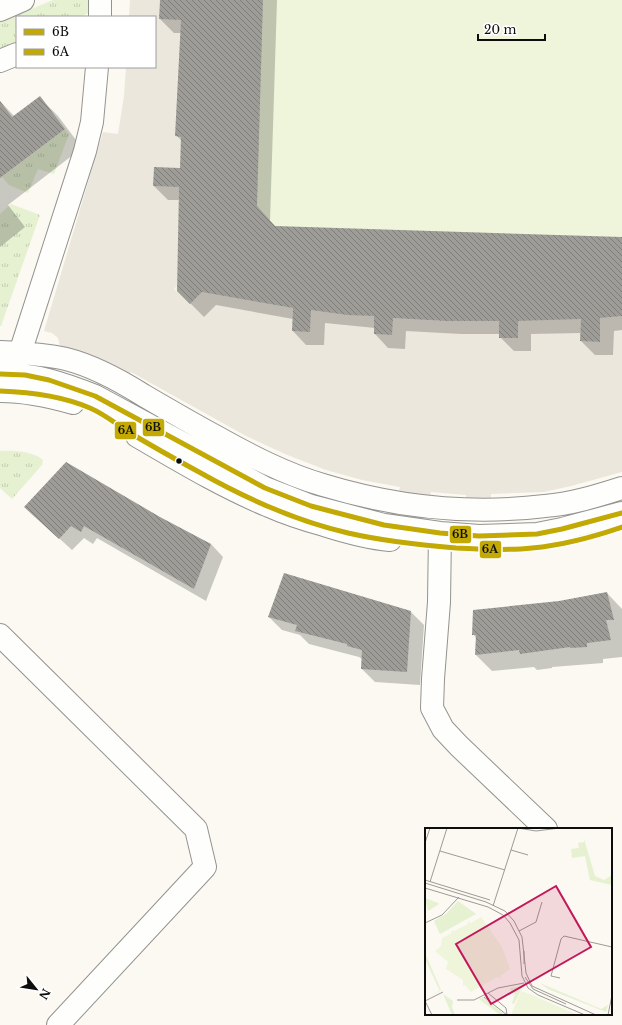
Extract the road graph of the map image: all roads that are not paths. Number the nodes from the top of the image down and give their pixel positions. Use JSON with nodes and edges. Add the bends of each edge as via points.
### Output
{"nodes":[{"id":1,"x":23,"y":0,"type":"edge"},
{"id":2,"x":100,"y":0,"type":"edge"},
{"id":3,"x":0,"y":10,"type":"edge"},
{"id":4,"x":100,"y":16,"type":"edge"},
{"id":5,"x":16,"y":54,"type":"edge"},
{"id":6,"x":0,"y":61,"type":"edge"},
{"id":7,"x":97,"y":68,"type":"edge"},
{"id":8,"x":10,"y":352,"type":"edge"},
{"id":9,"x":8,"y":382,"type":"edge"},
{"id":10,"x":622,"y":488,"type":"edge"},
{"id":11,"x":622,"y":513,"type":"edge"},
{"id":12,"x":622,"y":527,"type":"edge"},
{"id":13,"x":440,"y":539,"type":"junction"},
{"id":14,"x":0,"y":635,"type":"edge"},
{"id":15,"x":545,"y":828,"type":"edge"},
{"id":16,"x":58,"y":1025,"type":"edge"}],
"edges":[{"from":1,"to":3,"type":"street"},
{"from":2,"to":4,"type":"street"},
{"from":5,"to":6,"type":"street"},
{"from":7,"to":8,"type":"street","via":[[92,122],[85,151]]},
{"from":8,"to":9,"type":"street"},
{"from":8,"to":10,"type":"street","via":[[66,359],[106,374],[255,457],[322,485],[358,495],[429,507],[479,510],[546,506]]},
{"from":9,"to":13,"type":"street","via":[[89,408],[233,490],[300,518],[381,540]]},
{"from":11,"to":13,"type":"street","via":[[562,530],[537,534]]},
{"from":12,"to":13,"type":"street","via":[[541,547],[500,549]]},
{"from":13,"to":15,"type":"street","via":[[432,708],[443,729],[459,746]]},
{"from":14,"to":16,"type":"street","via":[[196,829],[205,867]]}]}
